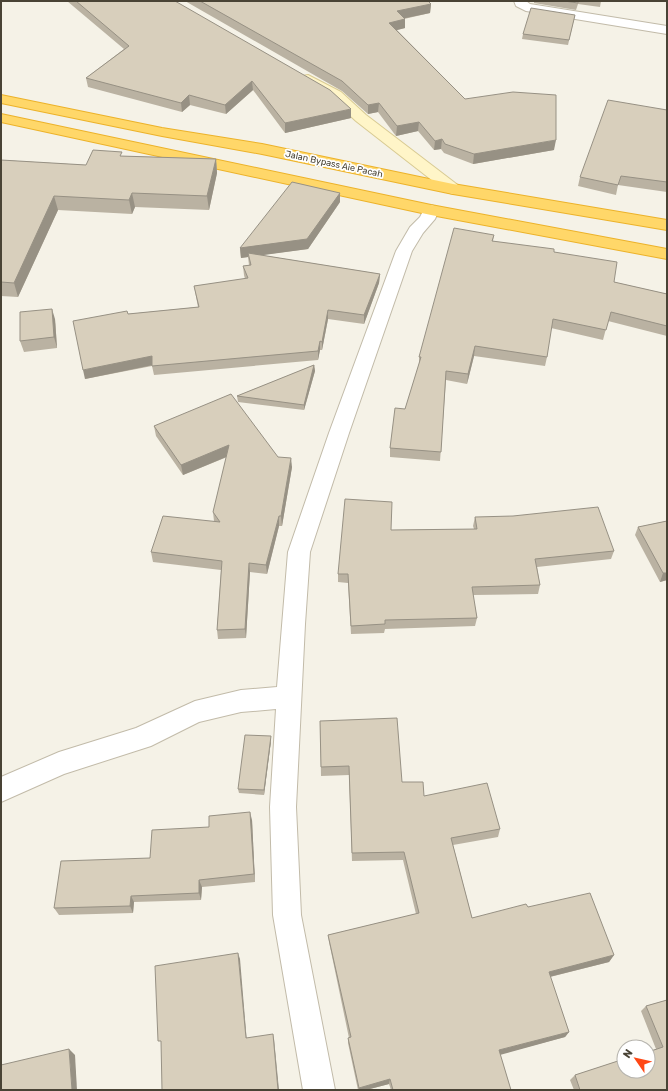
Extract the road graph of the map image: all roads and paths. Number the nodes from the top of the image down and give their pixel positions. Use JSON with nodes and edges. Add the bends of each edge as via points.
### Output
{"nodes":[{"id":1,"x":520,"y":1,"type":"edge"},
{"id":2,"x":667,"y":30,"type":"edge"},
{"id":3,"x":295,"y":71,"type":"edge"},
{"id":4,"x":1,"y":99,"type":"edge"},
{"id":5,"x":1,"y":118,"type":"edge"},
{"id":6,"x":453,"y":189,"type":"junction"},
{"id":7,"x":431,"y":210,"type":"junction"},
{"id":8,"x":667,"y":225,"type":"edge"},
{"id":9,"x":667,"y":254,"type":"edge"},
{"id":10,"x":289,"y":697,"type":"junction"},
{"id":11,"x":1,"y":790,"type":"edge"},
{"id":12,"x":319,"y":1090,"type":"edge"}],
"edges":[{"from":1,"to":2,"type":"street","via":[[520,4],[526,7]]},
{"from":3,"to":6,"type":"street","via":[[336,95],[361,118]]},
{"from":4,"to":6,"type":"highway","name":"Jalan Bypass Aie Pacah"},
{"from":5,"to":7,"type":"highway"},
{"from":6,"to":8,"type":"highway","name":"Jalan Bypass Aie Pacah"},
{"from":7,"to":9,"type":"highway"},
{"from":7,"to":10,"type":"street","via":[[404,251],[299,552]]},
{"from":10,"to":11,"type":"street","via":[[241,701],[194,712],[142,738],[59,764]]},
{"from":10,"to":12,"type":"street","via":[[283,807],[287,915]]}]}
